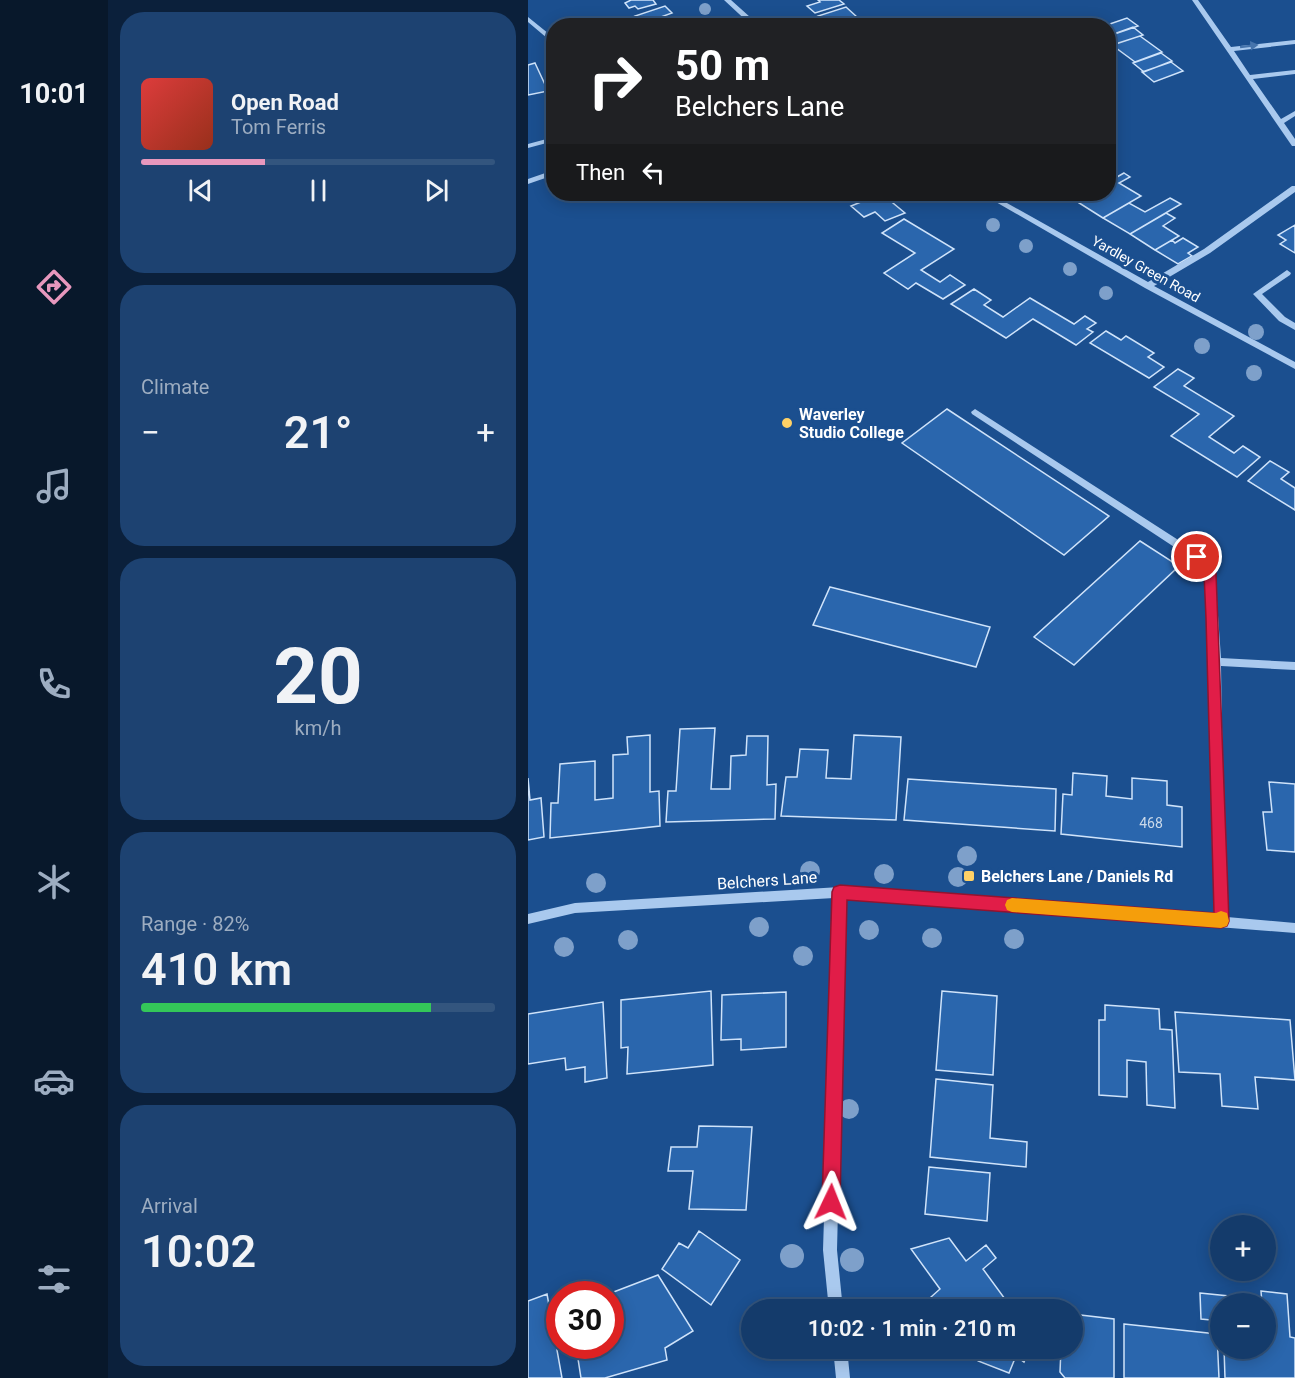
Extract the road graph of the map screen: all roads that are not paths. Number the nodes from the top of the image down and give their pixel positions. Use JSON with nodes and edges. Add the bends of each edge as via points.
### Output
{"nodes":[{"id":1,"x":727,"y":0,"type":"edge"},
{"id":2,"x":1196,"y":0,"type":"edge"},
{"id":3,"x":748,"y":18,"type":"edge"},
{"id":4,"x":528,"y":19,"type":"edge"},
{"id":5,"x":546,"y":35,"type":"edge"},
{"id":6,"x":1295,"y":42,"type":"edge"},
{"id":7,"x":1229,"y":49,"type":"junction"},
{"id":8,"x":1295,"y":72,"type":"edge"},
{"id":9,"x":1249,"y":77,"type":"junction"},
{"id":10,"x":1295,"y":112,"type":"edge"},
{"id":11,"x":1280,"y":123,"type":"junction"},
{"id":12,"x":546,"y":141,"type":"edge"},
{"id":13,"x":1295,"y":144,"type":"edge"},
{"id":14,"x":528,"y":146,"type":"edge"},
{"id":15,"x":546,"y":175,"type":"edge"},
{"id":16,"x":528,"y":182,"type":"edge"},
{"id":17,"x":1295,"y":188,"type":"edge"},
{"id":18,"x":998,"y":201,"type":"edge"},
{"id":19,"x":1287,"y":273,"type":"dead end"},
{"id":20,"x":1148,"y":286,"type":"junction"},
{"id":21,"x":1295,"y":327,"type":"edge"},
{"id":22,"x":1295,"y":366,"type":"edge"},
{"id":23,"x":975,"y":412,"type":"dead end"},
{"id":24,"x":1216,"y":662,"type":"junction"},
{"id":25,"x":1295,"y":666,"type":"edge"},
{"id":26,"x":840,"y":892,"type":"junction"},
{"id":27,"x":528,"y":919,"type":"edge"},
{"id":28,"x":1221,"y":921,"type":"junction"},
{"id":29,"x":1295,"y":928,"type":"edge"},
{"id":30,"x":835,"y":1299,"type":"edge"},
{"id":31,"x":841,"y":1359,"type":"edge"},
{"id":32,"x":843,"y":1378,"type":"edge"}],
"edges":[{"from":1,"to":3,"type":"street"},
{"from":2,"to":7,"type":"street"},
{"from":4,"to":5,"type":"street"},
{"from":7,"to":6,"type":"street","one_way":true},
{"from":7,"to":9,"type":"street"},
{"from":8,"to":9,"type":"street"},
{"from":9,"to":11,"type":"street"},
{"from":10,"to":11,"type":"street"},
{"from":11,"to":13,"type":"street"},
{"from":12,"to":14,"type":"street"},
{"from":15,"to":16,"type":"street"},
{"from":17,"to":20,"type":"street","via":[[1207,251]]},
{"from":18,"to":20,"type":"street","name":"Yardley Green Road"},
{"from":19,"to":21,"type":"street","via":[[1257,294]]},
{"from":20,"to":22,"type":"street","name":"Yardley Green Road"},
{"from":23,"to":24,"type":"street","via":[[1197,557],[1210,573]]},
{"from":24,"to":25,"type":"street"},
{"from":24,"to":28,"type":"street"},
{"from":26,"to":27,"type":"street","name":"Belchers Lane","via":[[575,908]]},
{"from":26,"to":28,"type":"street","name":"Belchers Lane"},
{"from":26,"to":30,"type":"street","via":[[830,1250]]},
{"from":28,"to":29,"type":"street","name":"Belchers Lane"},
{"from":31,"to":32,"type":"street"}]}
